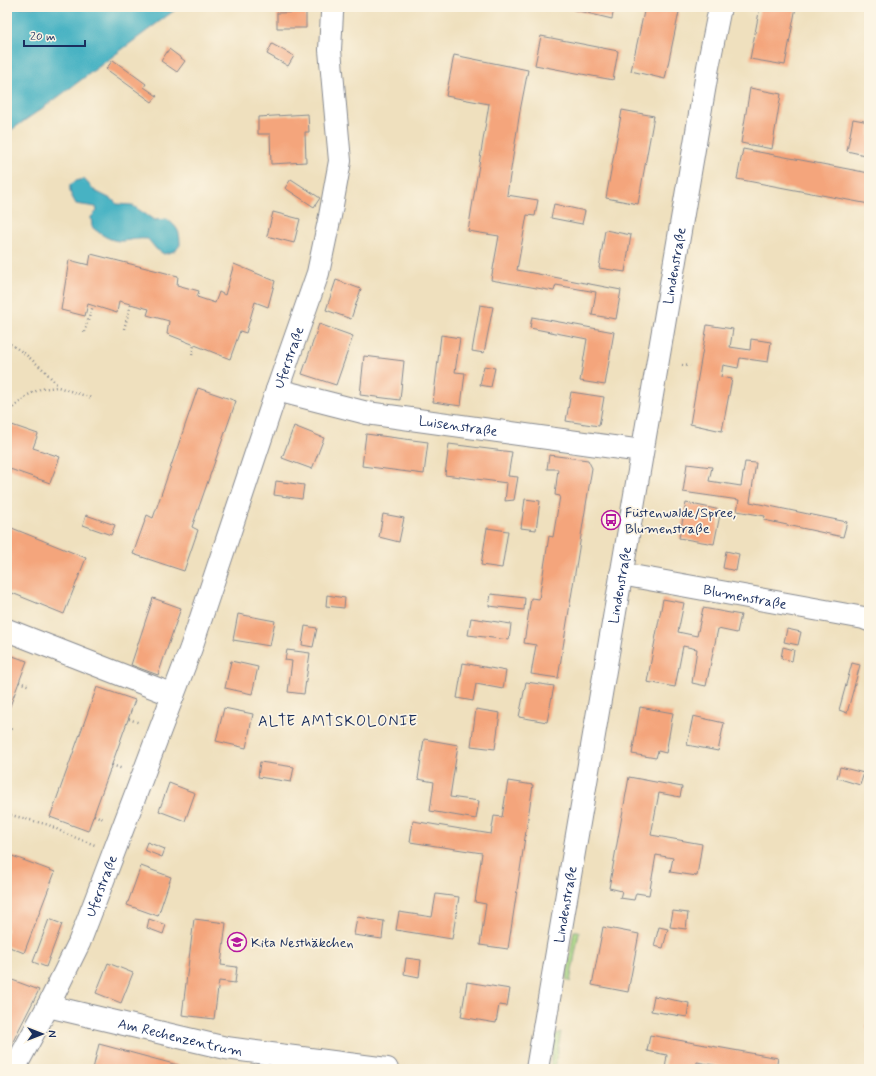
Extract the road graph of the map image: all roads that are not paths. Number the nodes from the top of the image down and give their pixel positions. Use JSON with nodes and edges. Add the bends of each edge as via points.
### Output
{"nodes":[{"id":1,"x":333,"y":7,"type":"edge"},
{"id":2,"x":720,"y":7,"type":"edge"},
{"id":3,"x":277,"y":390,"type":"junction"},
{"id":4,"x":642,"y":451,"type":"junction"},
{"id":5,"x":621,"y":574,"type":"junction"},
{"id":6,"x":869,"y":620,"type":"edge"},
{"id":7,"x":7,"y":630,"type":"edge"},
{"id":8,"x":173,"y":695,"type":"junction"},
{"id":9,"x":48,"y":1006,"type":"junction"},
{"id":10,"x":14,"y":1069,"type":"edge"},
{"id":11,"x":387,"y":1069,"type":"edge"},
{"id":12,"x":537,"y":1069,"type":"edge"}],
"edges":[{"from":1,"to":3,"type":"street","name":"Uferstraße","via":[[330,50],[340,161],[318,273]]},
{"from":2,"to":4,"type":"street","name":"Lindenstraße"},
{"from":3,"to":4,"type":"street","name":"Luisenstraße","via":[[367,413]]},
{"from":3,"to":8,"type":"street","name":"Uferstraße"},
{"from":4,"to":5,"type":"street","name":"Lindenstraße"},
{"from":5,"to":6,"type":"street","name":"Blumenstraße"},
{"from":5,"to":12,"type":"street","name":"Lindenstraße"},
{"from":7,"to":8,"type":"street"},
{"from":8,"to":9,"type":"street","name":"Uferstraße","via":[[78,943]]},
{"from":9,"to":10,"type":"street","name":"Uferstraße"},
{"from":9,"to":11,"type":"street","name":"Am Rechenzentrum","via":[[226,1048]]}]}
